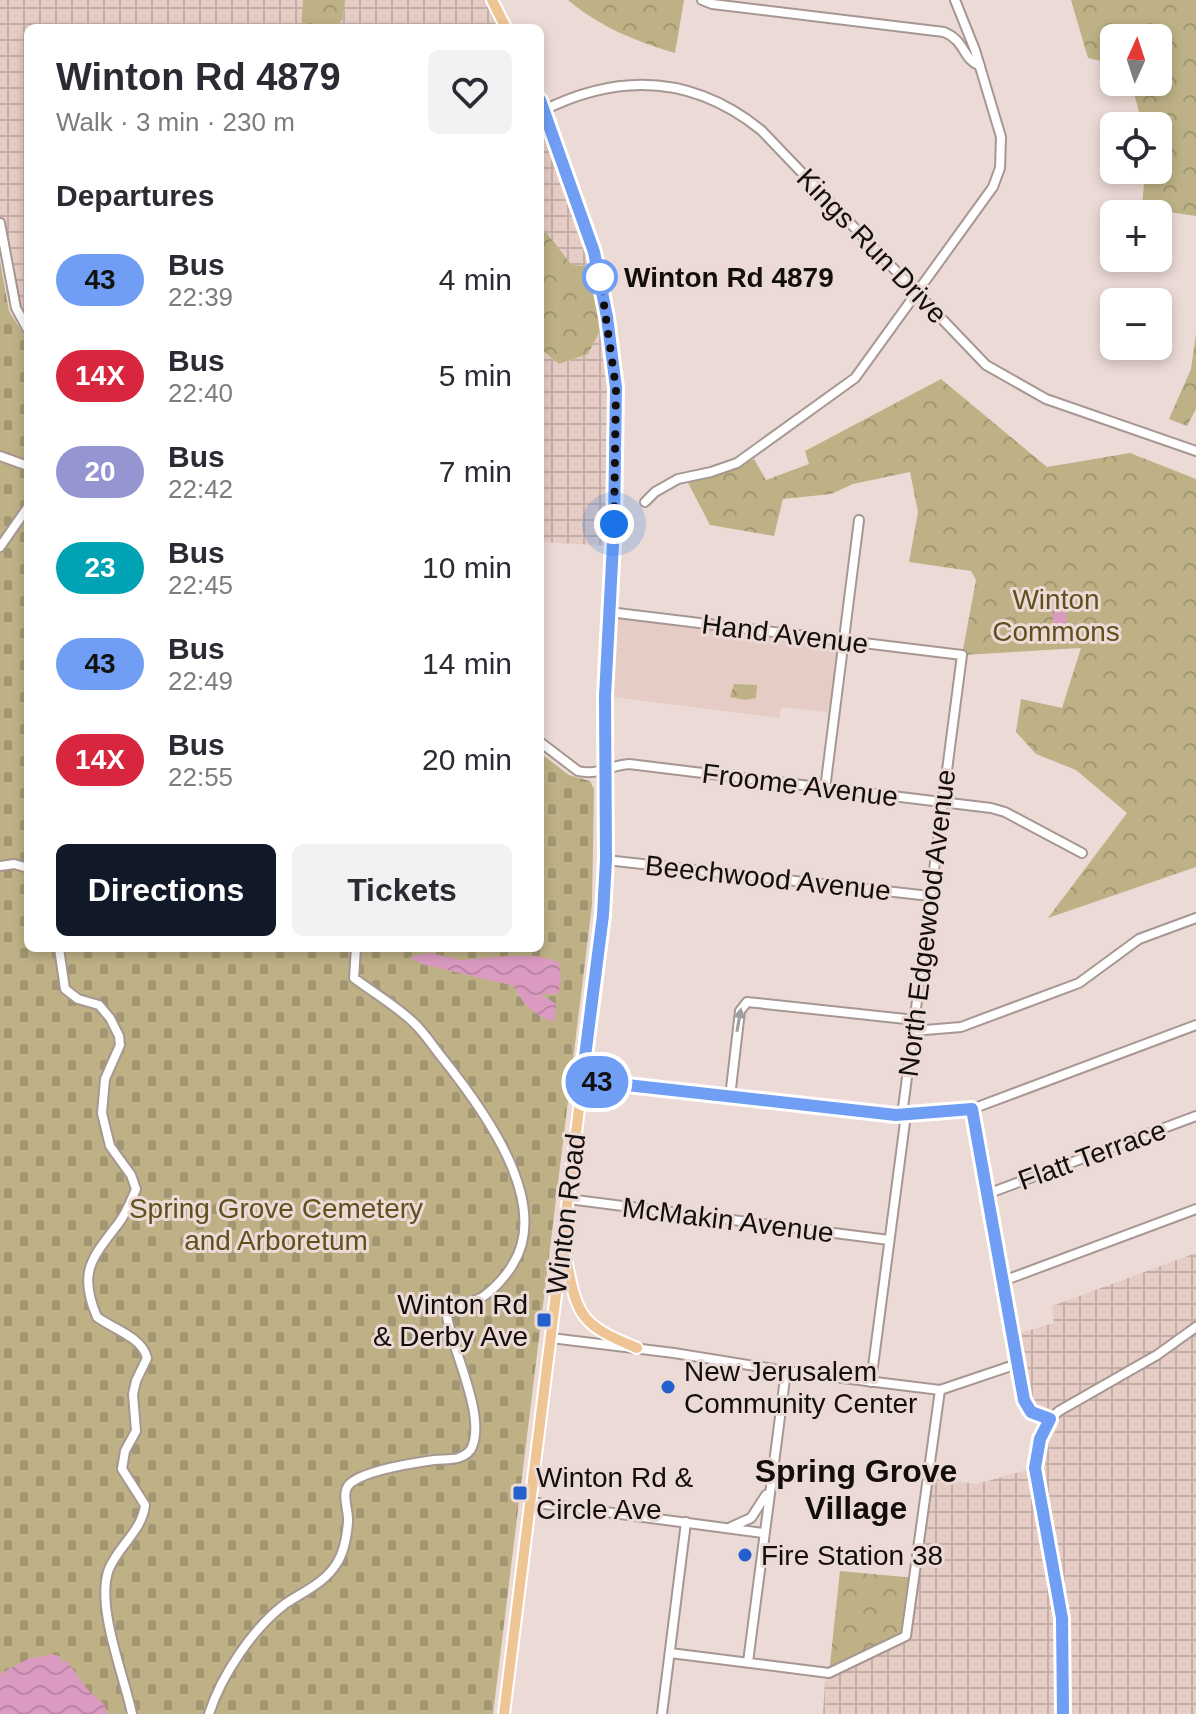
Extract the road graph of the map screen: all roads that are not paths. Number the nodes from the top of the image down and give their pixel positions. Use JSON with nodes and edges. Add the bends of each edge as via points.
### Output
{"nodes":[{"id":1,"x":492,"y":0,"type":"edge"},
{"id":2,"x":702,"y":0,"type":"edge"},
{"id":3,"x":955,"y":0,"type":"edge"},
{"id":4,"x":504,"y":24,"type":"edge"},
{"id":5,"x":980,"y":66,"type":"junction"},
{"id":6,"x":544,"y":104,"type":"edge"},
{"id":7,"x":544,"y":111,"type":"edge"},
{"id":8,"x":0,"y":223,"type":"edge"},
{"id":9,"x":917,"y":295,"type":"junction"},
{"id":10,"x":24,"y":324,"type":"edge"},
{"id":11,"x":1196,"y":451,"type":"edge"},
{"id":12,"x":0,"y":456,"type":"edge"},
{"id":13,"x":24,"y":465,"type":"edge"},
{"id":14,"x":645,"y":502,"type":"dead end"},
{"id":15,"x":24,"y":513,"type":"edge"},
{"id":16,"x":859,"y":520,"type":"dead end"},
{"id":17,"x":0,"y":547,"type":"edge"},
{"id":18,"x":609,"y":612,"type":"junction"},
{"id":19,"x":843,"y":642,"type":"junction"},
{"id":20,"x":962,"y":655,"type":"joint"},
{"id":21,"x":544,"y":745,"type":"edge"},
{"id":22,"x":605,"y":771,"type":"junction"},
{"id":23,"x":825,"y":789,"type":"junction"},
{"id":24,"x":943,"y":802,"type":"junction"},
{"id":25,"x":1082,"y":853,"type":"dead end"},
{"id":26,"x":606,"y":860,"type":"junction"},
{"id":27,"x":0,"y":866,"type":"edge"},
{"id":28,"x":24,"y":867,"type":"edge"},
{"id":29,"x":930,"y":896,"type":"junction"},
{"id":30,"x":1196,"y":918,"type":"edge"},
{"id":31,"x":60,"y":952,"type":"edge"},
{"id":32,"x":356,"y":952,"type":"edge"},
{"id":33,"x":915,"y":1020,"type":"junction"},
{"id":34,"x":1196,"y":1025,"type":"edge"},
{"id":35,"x":913,"y":1031,"type":"junction"},
{"id":36,"x":582,"y":1080,"type":"junction"},
{"id":37,"x":730,"y":1097,"type":"junction"},
{"id":38,"x":972,"y":1109,"type":"junction"},
{"id":39,"x":904,"y":1115,"type":"junction"},
{"id":40,"x":1196,"y":1116,"type":"edge"},
{"id":41,"x":987,"y":1194,"type":"junction"},
{"id":42,"x":568,"y":1199,"type":"junction"},
{"id":43,"x":1196,"y":1209,"type":"edge"},
{"id":44,"x":889,"y":1240,"type":"junction"},
{"id":45,"x":563,"y":1243,"type":"junction"},
{"id":46,"x":1003,"y":1281,"type":"junction"},
{"id":47,"x":1196,"y":1327,"type":"edge"},
{"id":48,"x":551,"y":1338,"type":"junction"},
{"id":49,"x":637,"y":1348,"type":"junction"},
{"id":50,"x":1017,"y":1364,"type":"junction"},
{"id":51,"x":786,"y":1371,"type":"junction"},
{"id":52,"x":871,"y":1382,"type":"junction"},
{"id":53,"x":940,"y":1390,"type":"junction"},
{"id":54,"x":1050,"y":1419,"type":"junction"},
{"id":55,"x":770,"y":1487,"type":"junction"},
{"id":56,"x":530,"y":1502,"type":"junction"},
{"id":57,"x":686,"y":1522,"type":"junction"},
{"id":58,"x":722,"y":1528,"type":"junction"},
{"id":59,"x":763,"y":1533,"type":"junction"},
{"id":60,"x":670,"y":1653,"type":"junction"},
{"id":61,"x":748,"y":1662,"type":"junction"},
{"id":62,"x":132,"y":1714,"type":"edge"},
{"id":63,"x":209,"y":1714,"type":"edge"},
{"id":64,"x":504,"y":1714,"type":"edge"},
{"id":65,"x":662,"y":1714,"type":"edge"},
{"id":66,"x":1063,"y":1714,"type":"edge"}],
"edges":[{"from":1,"to":4,"type":"main road"},
{"from":2,"to":5,"type":"street","via":[[944,32],[957,38],[969,59]]},
{"from":3,"to":5,"type":"street"},
{"from":5,"to":9,"type":"street","via":[[1001,137],[1000,168],[993,187]]},
{"from":6,"to":9,"type":"street","name":"Kings Run Drive","via":[[635,84],[668,86],[731,108],[761,130]]},
{"from":7,"to":18,"type":"main road","name":"Winton Road","via":[[594,252],[612,353],[617,440]]},
{"from":8,"to":10,"type":"street"},
{"from":9,"to":11,"type":"street","name":"Kings Run Drive","via":[[980,360],[1025,389]]},
{"from":9,"to":14,"type":"street","via":[[864,368],[842,389],[737,463],[678,479]]},
{"from":12,"to":13,"type":"street"},
{"from":15,"to":17,"type":"street"},
{"from":16,"to":19,"type":"street"},
{"from":18,"to":19,"type":"street","name":"Hand Avenue"},
{"from":18,"to":22,"type":"main road","name":"Winton Road"},
{"from":19,"to":20,"type":"street","name":"Hand Avenue"},
{"from":19,"to":23,"type":"street"},
{"from":20,"to":24,"type":"street","name":"North Edgewood Avenue"},
{"from":21,"to":22,"type":"street","name":"Froome Avenue","via":[[578,771]]},
{"from":22,"to":23,"type":"street","name":"Froome Avenue","via":[[629,764]]},
{"from":22,"to":26,"type":"main road","name":"Winton Road"},
{"from":23,"to":24,"type":"street","name":"Froome Avenue"},
{"from":24,"to":25,"type":"street","name":"Froome Avenue","via":[[1005,812]]},
{"from":24,"to":29,"type":"street","name":"North Edgewood Avenue"},
{"from":26,"to":29,"type":"street","name":"Beechwood Avenue"},
{"from":26,"to":36,"type":"main road","name":"Winton Road"},
{"from":27,"to":28,"type":"street"},
{"from":29,"to":33,"type":"street","name":"North Edgewood Avenue"},
{"from":30,"to":35,"type":"street","via":[[1139,939],[1079,983],[961,1027]]},
{"from":31,"to":62,"type":"street","via":[[65,989],[99,1005],[119,1036],[105,1079],[102,1113],[110,1146],[136,1189],[95,1253],[87,1281],[97,1317],[131,1338],[147,1358],[133,1394],[136,1431],[122,1469],[145,1505],[144,1516],[106,1578],[105,1602]]},
{"from":32,"to":63,"type":"street","via":[[354,978],[415,1024],[479,1105],[511,1165],[525,1212],[525,1235],[514,1264],[499,1282],[447,1316],[475,1427],[469,1453],[370,1474],[347,1485],[348,1519],[339,1560],[319,1585],[283,1606],[241,1651]]},
{"from":33,"to":35,"type":"street","name":"North Edgewood Avenue"},
{"from":37,"to":33,"type":"street","one_way":true,"via":[[740,1011],[747,1002]]},
{"from":34,"to":38,"type":"street"},
{"from":35,"to":39,"type":"street","name":"North Edgewood Avenue"},
{"from":36,"to":37,"type":"street"},
{"from":36,"to":42,"type":"main road","name":"Winton Road"},
{"from":37,"to":39,"type":"street"},
{"from":38,"to":39,"type":"street"},
{"from":38,"to":41,"type":"street"},
{"from":39,"to":44,"type":"street","name":"North Edgewood Avenue"},
{"from":40,"to":41,"type":"street","name":"Flatt Terrace"},
{"from":41,"to":46,"type":"street"},
{"from":42,"to":44,"type":"street","name":"McMakin Avenue"},
{"from":42,"to":45,"type":"main road","name":"Winton Road"},
{"from":43,"to":46,"type":"street"},
{"from":44,"to":52,"type":"street","name":"North Edgewood Avenue"},
{"from":45,"to":48,"type":"main road","name":"Winton Road"},
{"from":45,"to":49,"type":"main road","via":[[580,1312],[604,1335]]},
{"from":46,"to":50,"type":"street"},
{"from":47,"to":54,"type":"street"},
{"from":48,"to":49,"type":"street"},
{"from":48,"to":56,"type":"main road","name":"Winton Road"},
{"from":49,"to":51,"type":"street"},
{"from":50,"to":53,"type":"street"},
{"from":50,"to":54,"type":"street","via":[[1028,1409]]},
{"from":51,"to":52,"type":"street"},
{"from":51,"to":55,"type":"street"},
{"from":52,"to":53,"type":"street"},
{"from":53,"to":61,"type":"street","via":[[906,1636],[829,1673]]},
{"from":54,"to":66,"type":"street","via":[[1035,1468],[1062,1618]]},
{"from":55,"to":58,"type":"street","via":[[751,1518]]},
{"from":55,"to":59,"type":"street"},
{"from":56,"to":57,"type":"street"},
{"from":56,"to":64,"type":"main road","name":"Winton Road"},
{"from":57,"to":58,"type":"street"},
{"from":57,"to":60,"type":"street"},
{"from":58,"to":59,"type":"street"},
{"from":59,"to":61,"type":"street"},
{"from":60,"to":61,"type":"street"},
{"from":60,"to":65,"type":"street"}]}
